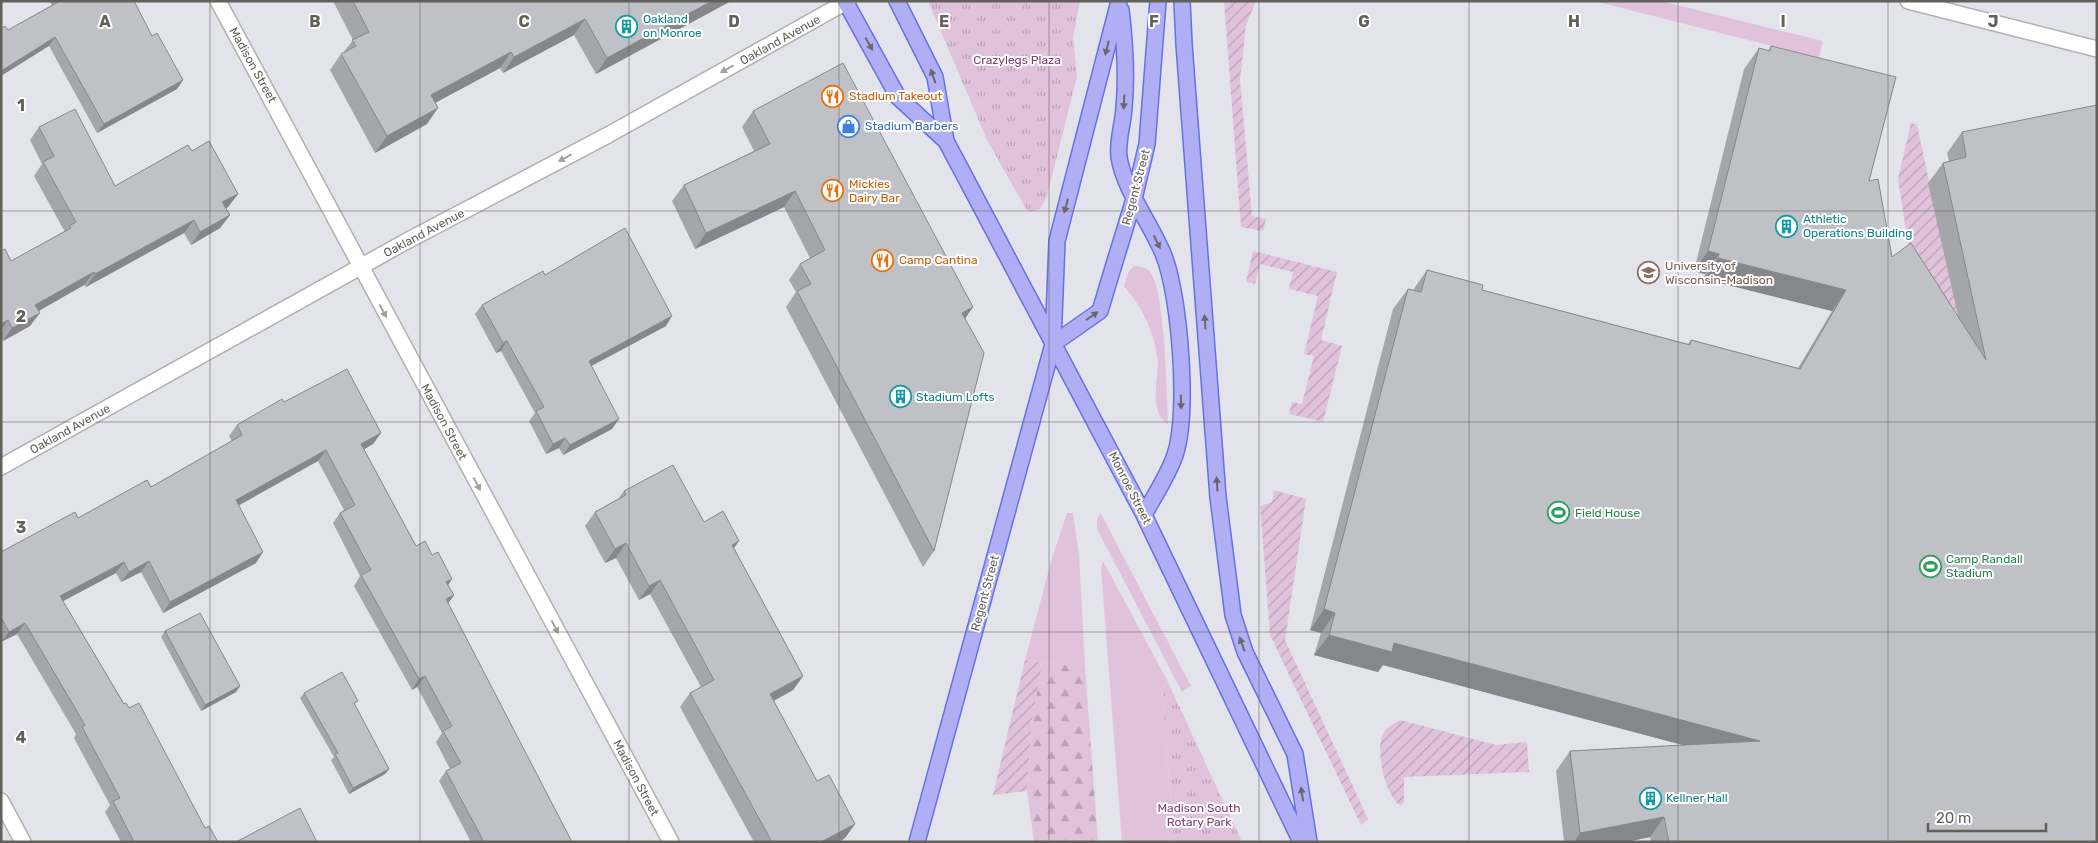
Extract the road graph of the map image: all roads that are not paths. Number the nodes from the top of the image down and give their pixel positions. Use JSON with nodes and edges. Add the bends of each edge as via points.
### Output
{"nodes":[{"id":1,"x":218,"y":1,"type":"edge"},
{"id":2,"x":897,"y":1,"type":"edge"},
{"id":3,"x":1119,"y":1,"type":"edge"},
{"id":4,"x":1158,"y":1,"type":"edge"},
{"id":5,"x":1182,"y":1,"type":"edge"},
{"id":6,"x":1908,"y":1,"type":"edge"},
{"id":7,"x":847,"y":2,"type":"edge"},
{"id":8,"x":2097,"y":49,"type":"edge"},
{"id":9,"x":946,"y":141,"type":"junction"},
{"id":10,"x":1134,"y":199,"type":"junction"},
{"id":11,"x":361,"y":267,"type":"junction"},
{"id":12,"x":1052,"y":344,"type":"junction"},
{"id":13,"x":1,"y":467,"type":"edge"},
{"id":14,"x":1144,"y":515,"type":"junction"},
{"id":15,"x":1,"y":801,"type":"edge"},
{"id":16,"x":23,"y":842,"type":"edge"},
{"id":17,"x":671,"y":842,"type":"edge"},
{"id":18,"x":917,"y":842,"type":"edge"},
{"id":19,"x":1301,"y":842,"type":"edge"},
{"id":20,"x":1310,"y":842,"type":"edge"}],
"edges":[{"from":1,"to":11,"type":"street","name":"Madison Street"},
{"from":9,"to":2,"type":"main road","name":"Monroe Street","one_way":true,"via":[[935,77]]},
{"from":3,"to":10,"type":"main road","one_way":true,"via":[[1126,54],[1119,158]]},
{"from":3,"to":12,"type":"main road","name":"Regent Street","one_way":true,"via":[[1057,241]]},
{"from":4,"to":10,"type":"main road","name":"Regent Street","via":[[1148,144]]},
{"from":20,"to":5,"type":"main road","one_way":true,"via":[[1295,754],[1245,652],[1233,615],[1218,497]]},
{"from":6,"to":8,"type":"street"},
{"from":7,"to":9,"type":"main road","name":"Monroe Street","one_way":true,"via":[[898,97]]},
{"from":7,"to":11,"type":"street","name":"Oakland Avenue","one_way":true},
{"from":9,"to":12,"type":"main road","name":"Monroe Street"},
{"from":12,"to":10,"type":"main road","name":"Regent Street","one_way":true,"via":[[1100,311]]},
{"from":10,"to":14,"type":"main road","one_way":true,"via":[[1164,256],[1171,277],[1180,364],[1180,436],[1175,456]]},
{"from":11,"to":13,"type":"street","name":"Oakland Avenue"},
{"from":11,"to":17,"type":"street","name":"Madison Street","one_way":true},
{"from":12,"to":14,"type":"main road","name":"Monroe Street"},
{"from":12,"to":18,"type":"main road","name":"Regent Street"},
{"from":14,"to":19,"type":"main road","name":"Monroe Street"},
{"from":15,"to":16,"type":"street"}]}
